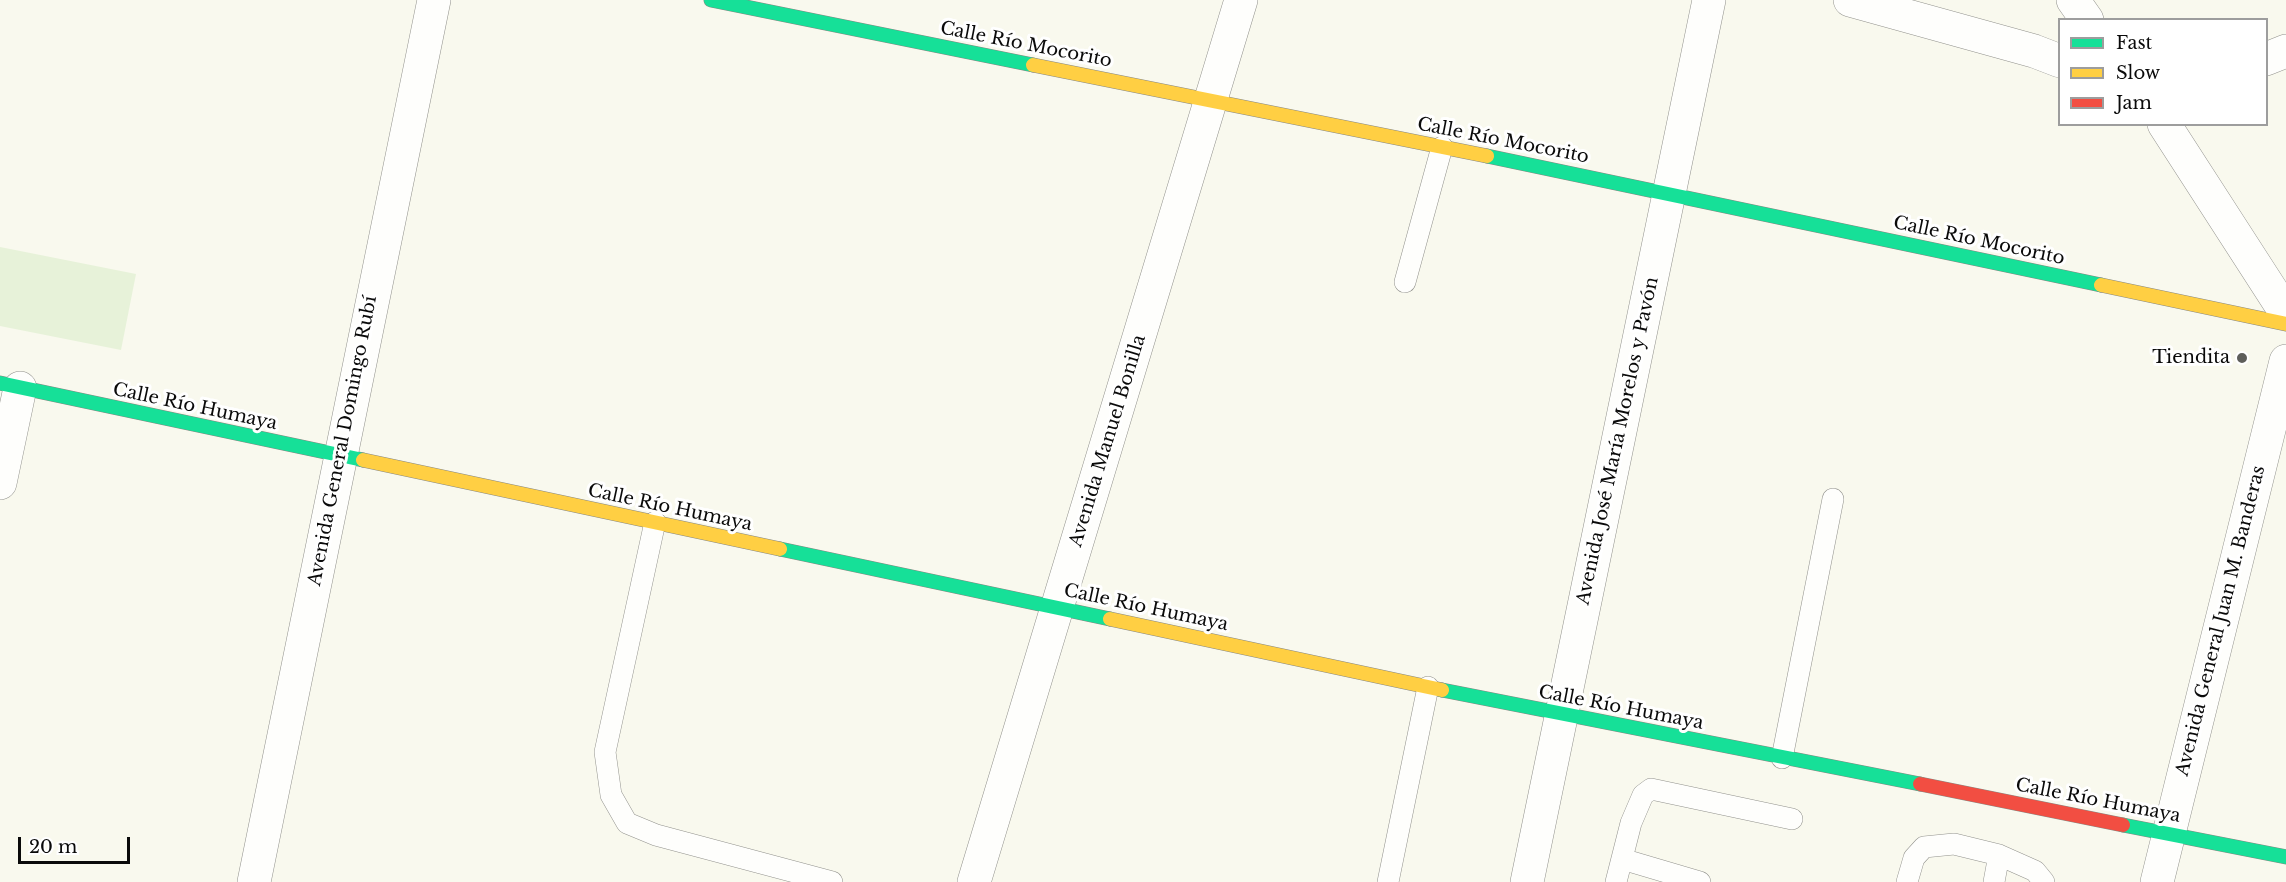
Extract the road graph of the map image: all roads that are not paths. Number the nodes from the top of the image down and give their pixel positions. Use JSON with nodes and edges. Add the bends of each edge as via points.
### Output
{"nodes":[{"id":1,"x":434,"y":0,"type":"edge"},
{"id":2,"x":711,"y":0,"type":"edge"},
{"id":3,"x":1240,"y":0,"type":"edge"},
{"id":4,"x":1709,"y":0,"type":"edge"},
{"id":5,"x":1850,"y":0,"type":"edge"},
{"id":6,"x":2073,"y":0,"type":"edge"},
{"id":7,"x":2086,"y":18,"type":"edge"},
{"id":8,"x":2286,"y":51,"type":"edge"},
{"id":9,"x":2268,"y":58,"type":"edge"},
{"id":10,"x":2058,"y":60,"type":"edge"},
{"id":11,"x":1210,"y":100,"type":"junction"},
{"id":12,"x":2165,"y":126,"type":"edge"},
{"id":13,"x":1442,"y":147,"type":"junction"},
{"id":14,"x":1669,"y":193,"type":"junction"},
{"id":15,"x":1405,"y":282,"type":"dead end"},
{"id":16,"x":2286,"y":313,"type":"edge"},
{"id":17,"x":2286,"y":324,"type":"edge"},
{"id":18,"x":2286,"y":361,"type":"edge"},
{"id":19,"x":10,"y":386,"type":"edge"},
{"id":20,"x":339,"y":457,"type":"junction"},
{"id":21,"x":0,"y":483,"type":"edge"},
{"id":22,"x":1833,"y":499,"type":"dead end"},
{"id":23,"x":655,"y":522,"type":"junction"},
{"id":24,"x":1059,"y":608,"type":"junction"},
{"id":25,"x":1428,"y":687,"type":"junction"},
{"id":26,"x":1562,"y":715,"type":"junction"},
{"id":27,"x":1782,"y":758,"type":"junction"},
{"id":28,"x":1792,"y":819,"type":"dead end"},
{"id":29,"x":2169,"y":832,"type":"junction"},
{"id":30,"x":1999,"y":855,"type":"junction"},
{"id":31,"x":2286,"y":857,"type":"edge"},
{"id":32,"x":1622,"y":859,"type":"junction"},
{"id":33,"x":254,"y":882,"type":"edge"},
{"id":34,"x":832,"y":882,"type":"edge"},
{"id":35,"x":974,"y":882,"type":"edge"},
{"id":36,"x":1388,"y":882,"type":"edge"},
{"id":37,"x":1527,"y":882,"type":"edge"},
{"id":38,"x":1616,"y":882,"type":"edge"},
{"id":39,"x":1700,"y":882,"type":"edge"},
{"id":40,"x":1907,"y":882,"type":"edge"},
{"id":41,"x":1994,"y":882,"type":"edge"},
{"id":42,"x":2044,"y":882,"type":"edge"},
{"id":43,"x":2157,"y":882,"type":"edge"}],
"edges":[{"from":1,"to":20,"type":"street","name":"Avenida General Domingo Rubí"},
{"from":2,"to":11,"type":"street","name":"Calle Río Mocorito"},
{"from":3,"to":11,"type":"street","name":"Avenida Manuel Bonilla"},
{"from":4,"to":14,"type":"street","name":"Avenida José María Morelos y Pavón"},
{"from":5,"to":10,"type":"street"},
{"from":6,"to":7,"type":"street"},
{"from":8,"to":9,"type":"street"},
{"from":11,"to":13,"type":"street","name":"Calle Río Mocorito"},
{"from":11,"to":24,"type":"street","name":"Avenida Manuel Bonilla"},
{"from":12,"to":16,"type":"street"},
{"from":13,"to":14,"type":"street","name":"Calle Río Mocorito"},
{"from":13,"to":15,"type":"lane"},
{"from":14,"to":17,"type":"street","name":"Calle Río Mocorito"},
{"from":14,"to":26,"type":"street","name":"Avenida José María Morelos y Pavón"},
{"from":18,"to":29,"type":"street","name":"Avenida General Juan M. Banderas"},
{"from":19,"to":20,"type":"street","name":"Calle Río Humaya"},
{"from":19,"to":21,"type":"street"},
{"from":20,"to":23,"type":"street","name":"Calle Río Humaya"},
{"from":20,"to":33,"type":"street","name":"Avenida General Domingo Rubí"},
{"from":22,"to":27,"type":"lane"},
{"from":23,"to":24,"type":"street","name":"Calle Río Humaya"},
{"from":23,"to":34,"type":"lane","via":[[605,752],[611,795],[627,823],[656,835]]},
{"from":24,"to":25,"type":"street","name":"Calle Río Humaya"},
{"from":24,"to":35,"type":"street","name":"Avenida Manuel Bonilla"},
{"from":25,"to":26,"type":"street","name":"Calle Río Humaya"},
{"from":25,"to":36,"type":"lane"},
{"from":26,"to":27,"type":"street","name":"Calle Río Humaya"},
{"from":26,"to":37,"type":"street","name":"Avenida José María Morelos y Pavón"},
{"from":27,"to":29,"type":"street","name":"Calle Río Humaya"},
{"from":28,"to":32,"type":"lane","via":[[1651,789],[1643,795],[1635,813]]},
{"from":29,"to":31,"type":"street","name":"Calle Río Humaya"},
{"from":29,"to":43,"type":"street","name":"Avenida General Juan M. Banderas"},
{"from":30,"to":40,"type":"lane","via":[[1954,844],[1924,847],[1914,858]]},
{"from":30,"to":41,"type":"lane"},
{"from":30,"to":42,"type":"lane","via":[[2035,871]]},
{"from":32,"to":38,"type":"lane"},
{"from":32,"to":39,"type":"lane"}]}
